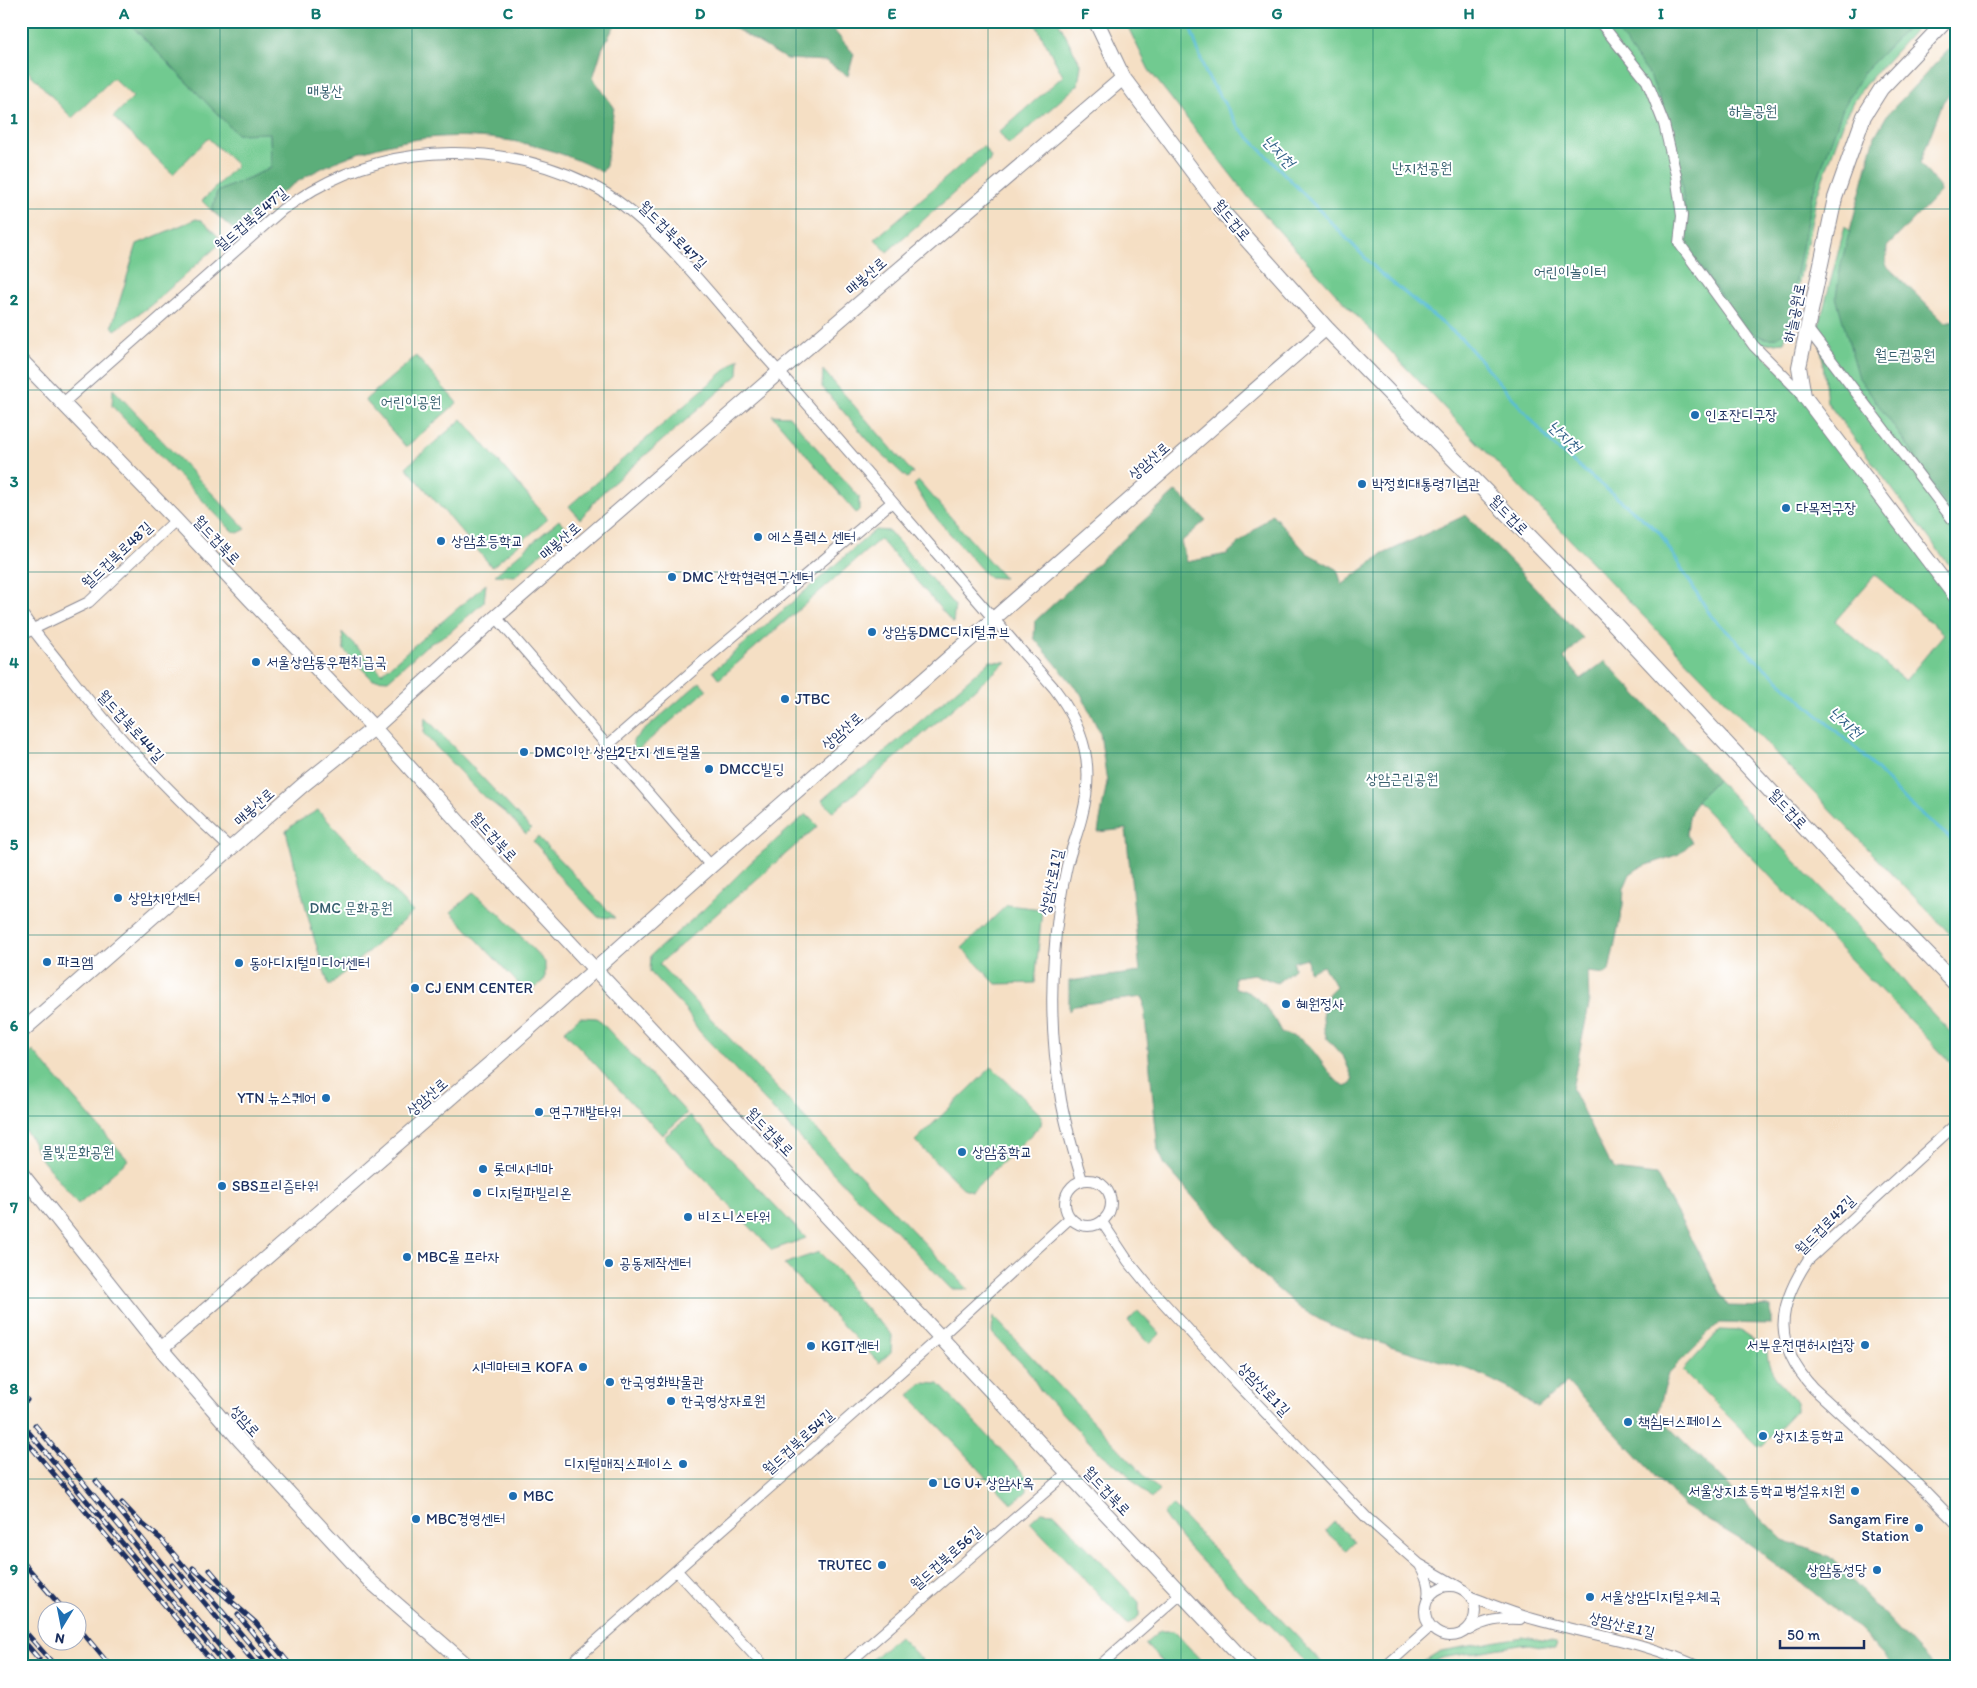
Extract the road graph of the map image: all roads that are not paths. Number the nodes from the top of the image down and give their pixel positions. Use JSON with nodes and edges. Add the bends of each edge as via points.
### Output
{"nodes":[{"id":1,"x":1096,"y":21,"type":"edge"},
{"id":2,"x":1599,"y":21,"type":"edge"},
{"id":3,"x":1946,"y":21,"type":"edge"},
{"id":4,"x":1123,"y":78,"type":"junction"},
{"id":5,"x":1326,"y":328,"type":"junction"},
{"id":6,"x":1807,"y":328,"type":"junction"},
{"id":7,"x":21,"y":360,"type":"edge"},
{"id":8,"x":780,"y":372,"type":"junction"},
{"id":9,"x":1804,"y":396,"type":"junction"},
{"id":10,"x":63,"y":404,"type":"junction"},
{"id":11,"x":892,"y":502,"type":"junction"},
{"id":12,"x":176,"y":520,"type":"junction"},
{"id":13,"x":1956,"y":524,"type":"edge"},
{"id":14,"x":1956,"y":597,"type":"edge"},
{"id":15,"x":21,"y":612,"type":"edge"},
{"id":16,"x":496,"y":617,"type":"junction"},
{"id":17,"x":993,"y":620,"type":"junction"},
{"id":18,"x":32,"y":630,"type":"junction"},
{"id":19,"x":21,"y":635,"type":"edge"},
{"id":20,"x":374,"y":728,"type":"junction"},
{"id":21,"x":608,"y":745,"type":"junction"},
{"id":22,"x":231,"y":849,"type":"junction"},
{"id":23,"x":711,"y":866,"type":"junction"},
{"id":24,"x":596,"y":969,"type":"junction"},
{"id":25,"x":1956,"y":984,"type":"edge"},
{"id":26,"x":21,"y":1032,"type":"edge"},
{"id":27,"x":1956,"y":1124,"type":"edge"},
{"id":28,"x":21,"y":1173,"type":"edge"},
{"id":29,"x":1082,"y":1180,"type":"junction"},
{"id":30,"x":1070,"y":1218,"type":"junction"},
{"id":31,"x":1102,"y":1222,"type":"junction"},
{"id":32,"x":941,"y":1336,"type":"junction"},
{"id":33,"x":161,"y":1349,"type":"junction"},
{"id":34,"x":1067,"y":1473,"type":"junction"},
{"id":35,"x":1956,"y":1522,"type":"edge"},
{"id":36,"x":1419,"y":1564,"type":"junction"},
{"id":37,"x":677,"y":1571,"type":"junction"},
{"id":38,"x":1459,"y":1587,"type":"junction"},
{"id":39,"x":1181,"y":1594,"type":"junction"},
{"id":40,"x":1471,"y":1597,"type":"junction"},
{"id":41,"x":1428,"y":1598,"type":"junction"},
{"id":42,"x":1536,"y":1620,"type":"junction"},
{"id":43,"x":1430,"y":1627,"type":"junction"},
{"id":44,"x":1468,"y":1630,"type":"junction"},
{"id":45,"x":469,"y":1667,"type":"edge"},
{"id":46,"x":567,"y":1667,"type":"edge"},
{"id":47,"x":765,"y":1667,"type":"edge"},
{"id":48,"x":844,"y":1667,"type":"edge"},
{"id":49,"x":1098,"y":1667,"type":"edge"},
{"id":50,"x":1250,"y":1667,"type":"edge"},
{"id":51,"x":1385,"y":1667,"type":"edge"},
{"id":52,"x":1699,"y":1667,"type":"edge"}],
"edges":[{"from":1,"to":4,"type":"main road","name":"월드컵로"},
{"from":2,"to":9,"type":"street","via":[[1647,81],[1664,124],[1682,216],[1679,243],[1754,346]]},
{"from":3,"to":6,"type":"main road","name":"하늘공원로","via":[[1881,89],[1864,116],[1835,198]]},
{"from":4,"to":5,"type":"main road","name":"월드컵로","via":[[1226,216]]},
{"from":4,"to":8,"type":"main road","name":"매봉산로"},
{"from":5,"to":17,"type":"main road","name":"상암산로"},
{"from":5,"to":25,"type":"main road","name":"월드컵로","via":[[1607,616],[1834,859]]},
{"from":6,"to":9,"type":"main road","name":"하늘공원로","via":[[1799,366]]},
{"from":6,"to":13,"type":"street"},
{"from":7,"to":10,"type":"main road","name":"월드컵북로"},
{"from":8,"to":10,"type":"street","name":"월드컵북로47길","via":[[684,264],[614,200],[563,173],[530,161],[439,153],[378,163],[344,175],[283,209]]},
{"from":8,"to":11,"type":"street"},
{"from":8,"to":16,"type":"main road","name":"매봉산로"},
{"from":9,"to":14,"type":"main road","name":"하늘공원로"},
{"from":10,"to":12,"type":"main road","name":"월드컵북로"},
{"from":11,"to":17,"type":"street"},
{"from":11,"to":21,"type":"street"},
{"from":12,"to":18,"type":"street","name":"월드컵북로48길","via":[[89,602]]},
{"from":12,"to":20,"type":"main road","name":"월드컵북로"},
{"from":15,"to":18,"type":"street","name":"월드컵북로44길"},
{"from":16,"to":20,"type":"main road","name":"매봉산로"},
{"from":16,"to":21,"type":"street"},
{"from":17,"to":23,"type":"main road","name":"상암산로"},
{"from":17,"to":29,"type":"street","name":"상암산로1길","via":[[1067,705],[1086,752],[1087,790],[1058,914],[1053,995],[1054,1055],[1061,1101]]},
{"from":18,"to":19,"type":"street","name":"월드컵북로48길"},
{"from":18,"to":22,"type":"street","name":"월드컵북로44길","via":[[124,743]]},
{"from":20,"to":22,"type":"main road","name":"매봉산로"},
{"from":20,"to":24,"type":"main road","name":"월드컵북로","via":[[490,858]]},
{"from":21,"to":23,"type":"street"},
{"from":22,"to":26,"type":"main road","name":"매봉산로"},
{"from":23,"to":24,"type":"main road","name":"상암산로"},
{"from":24,"to":32,"type":"main road","name":"월드컵북로"},
{"from":24,"to":33,"type":"main road","name":"상암산로"},
{"from":27,"to":35,"type":"street","name":"월드컵로42길","via":[[1808,1260],[1792,1286],[1784,1324],[1787,1349],[1813,1388]]},
{"from":28,"to":33,"type":"main road","name":"성암로"},
{"from":29,"to":30,"type":"street","via":[[1069,1189],[1066,1196],[1066,1211]]},
{"from":29,"to":31,"type":"street","via":[[1098,1182],[1109,1193],[1111,1208]]},
{"from":30,"to":31,"type":"street","via":[[1085,1226]]},
{"from":30,"to":32,"type":"street"},
{"from":31,"to":36,"type":"street","name":"상암산로1길","via":[[1128,1261],[1237,1383],[1367,1518]]},
{"from":32,"to":34,"type":"main road","name":"월드컵북로"},
{"from":32,"to":37,"type":"street","name":"월드컵북로54길"},
{"from":33,"to":45,"type":"main road","name":"성암로","via":[[370,1581]]},
{"from":34,"to":39,"type":"main road","name":"월드컵북로"},
{"from":34,"to":48,"type":"street","name":"월드컵북로56길"},
{"from":36,"to":38,"type":"street"},
{"from":36,"to":41,"type":"street","via":[[1430,1588]]},
{"from":37,"to":46,"type":"street","name":"월드컵북로54길"},
{"from":37,"to":47,"type":"street"},
{"from":38,"to":40,"type":"street"},
{"from":38,"to":41,"type":"street","via":[[1439,1588]]},
{"from":39,"to":49,"type":"street"},
{"from":39,"to":50,"type":"main road","name":"월드컵북로"},
{"from":40,"to":42,"type":"street"},
{"from":40,"to":44,"type":"street","via":[[1476,1612]]},
{"from":41,"to":43,"type":"street","via":[[1425,1618]]},
{"from":42,"to":44,"type":"street","via":[[1493,1620],[1481,1622]]},
{"from":42,"to":52,"type":"street","name":"상암산로1길","via":[[1634,1642]]},
{"from":43,"to":44,"type":"street","via":[[1442,1636],[1451,1637]]},
{"from":43,"to":51,"type":"street"}]}
